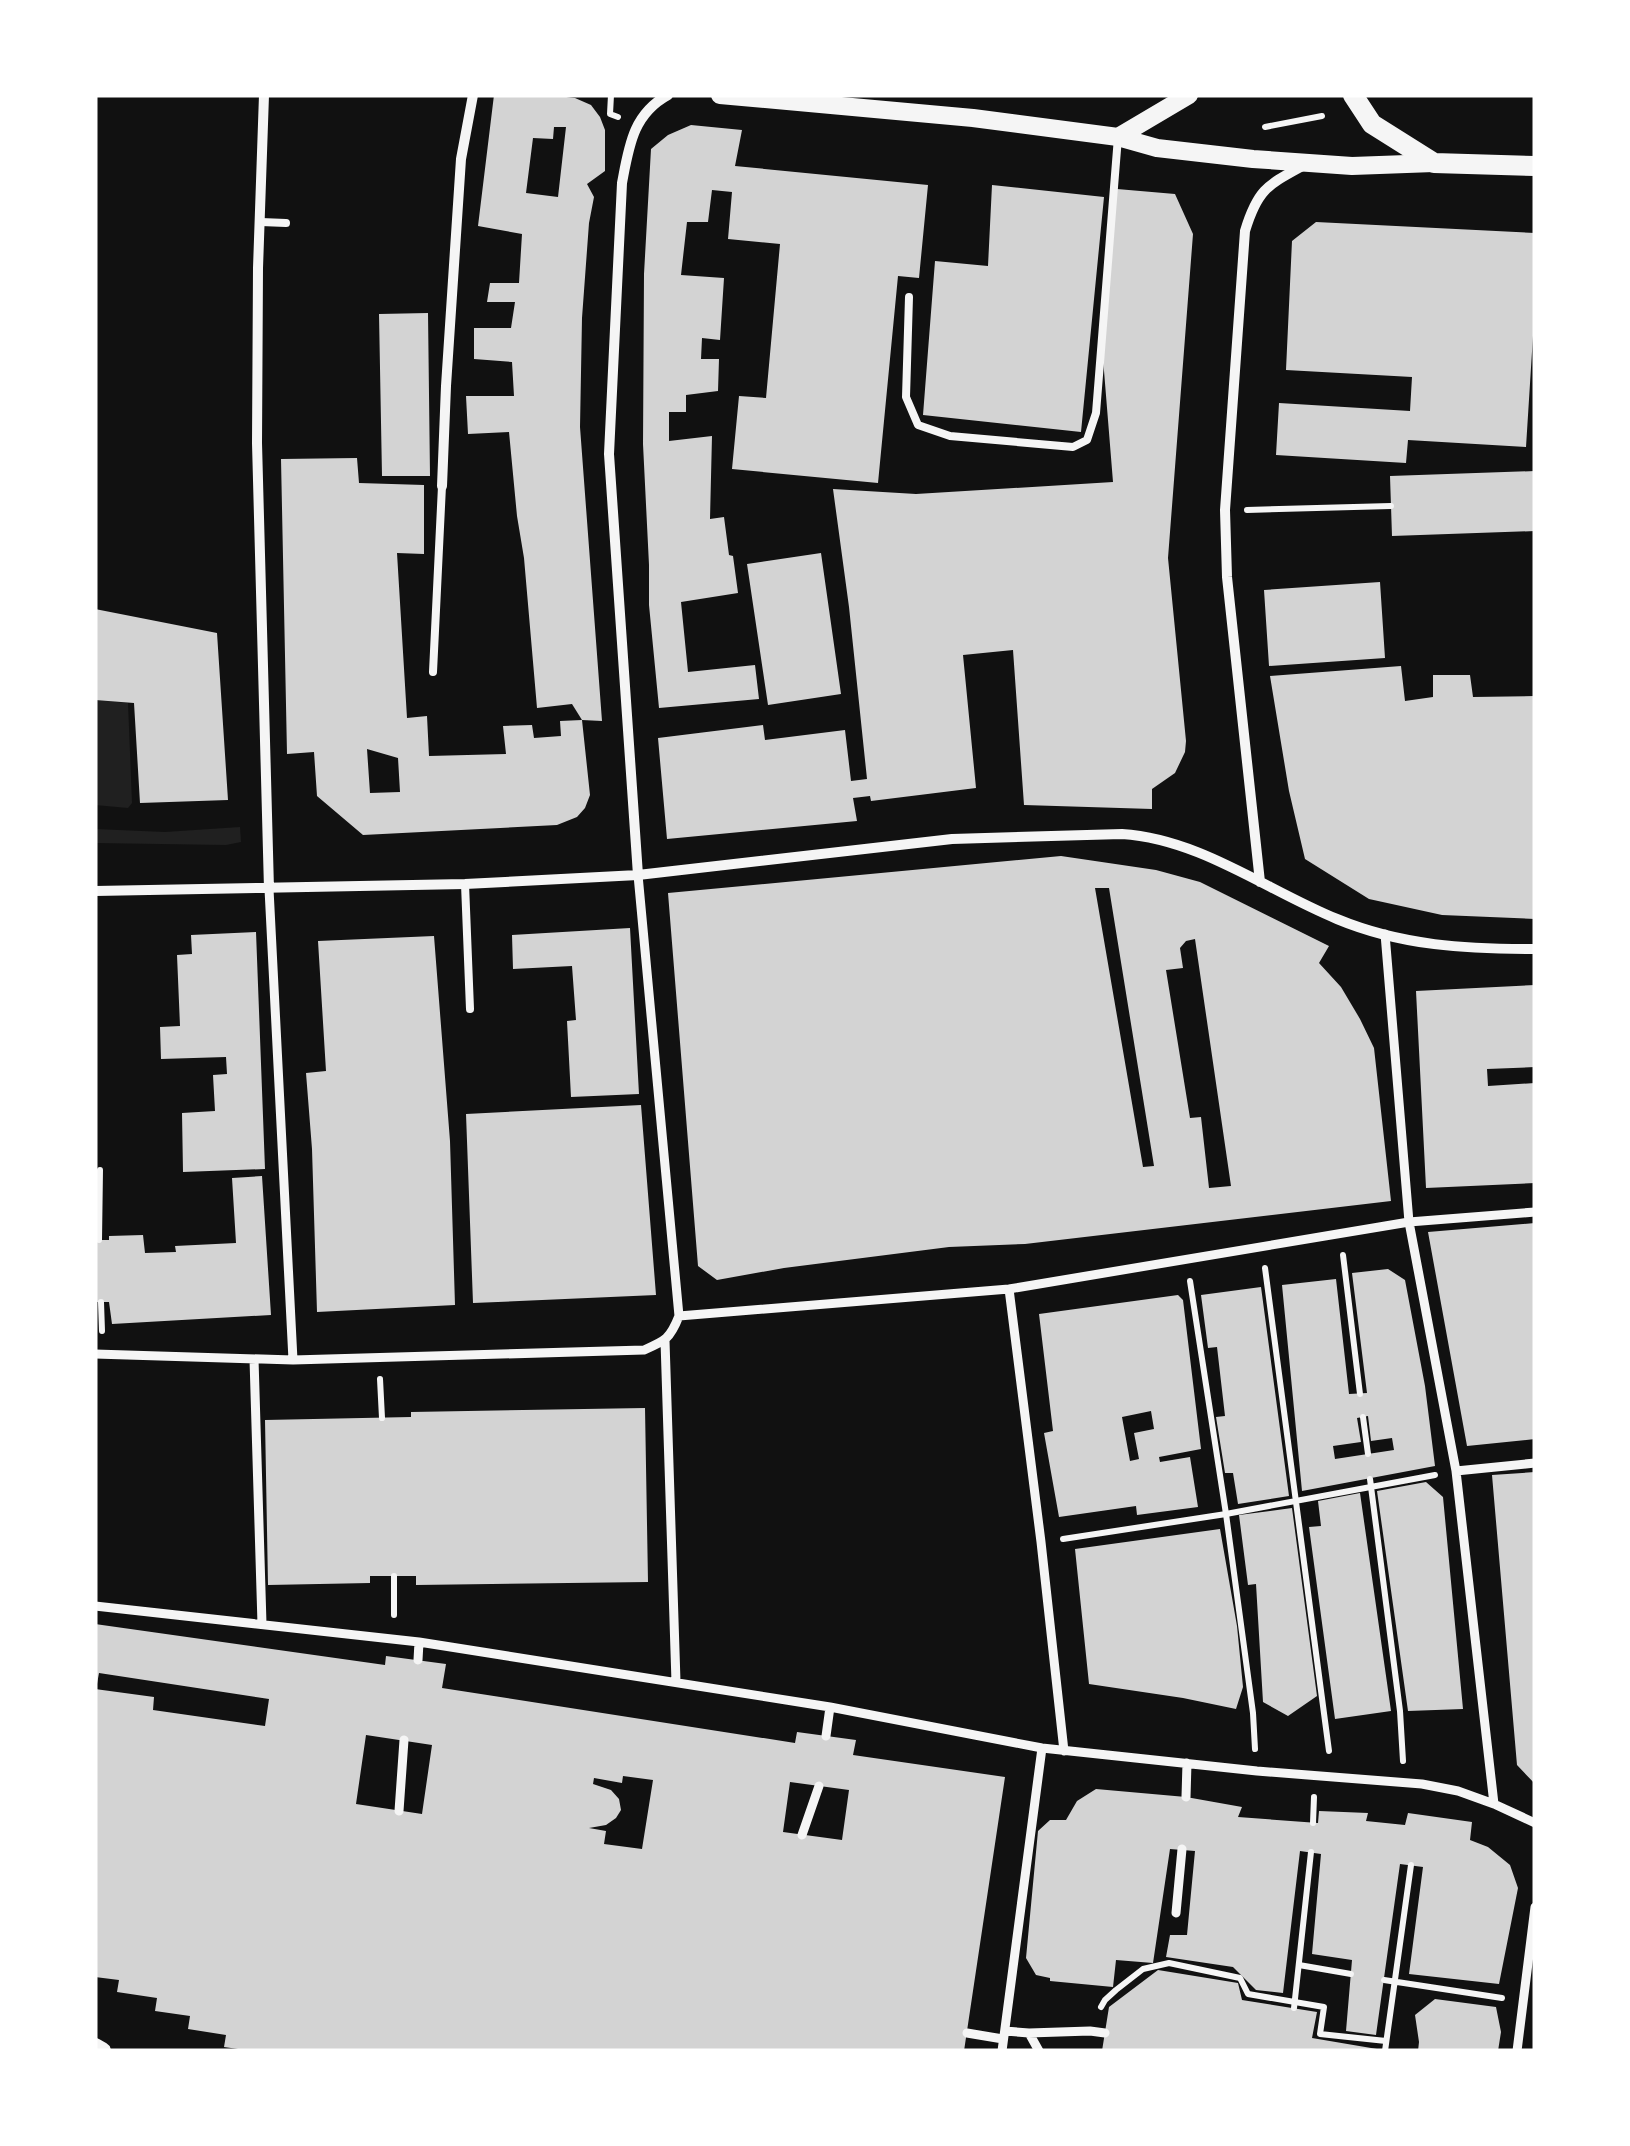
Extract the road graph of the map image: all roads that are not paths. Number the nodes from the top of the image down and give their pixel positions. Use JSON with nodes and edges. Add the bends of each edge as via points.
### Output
{"nodes":[{"id":1,"x":264,"y":95,"type":"edge"},
{"id":2,"x":473,"y":95,"type":"edge"},
{"id":3,"x":668,"y":95,"type":"edge"},
{"id":4,"x":720,"y":95,"type":"edge"},
{"id":5,"x":1190,"y":95,"type":"edge"},
{"id":6,"x":1353,"y":95,"type":"edge"},
{"id":7,"x":1118,"y":136,"type":"junction"},
{"id":8,"x":1308,"y":164,"type":"junction"},
{"id":9,"x":1434,"y":164,"type":"junction"},
{"id":10,"x":1535,"y":166,"type":"edge"},
{"id":11,"x":262,"y":222,"type":"junction"},
{"id":12,"x":286,"y":223,"type":"dead end"},
{"id":13,"x":910,"y":297,"type":"dead end"},
{"id":14,"x":442,"y":486,"type":"joint"},
{"id":15,"x":434,"y":672,"type":"dead end"},
{"id":16,"x":638,"y":875,"type":"junction"},
{"id":17,"x":1260,"y":882,"type":"junction"},
{"id":18,"x":465,"y":884,"type":"junction"},
{"id":19,"x":269,"y":889,"type":"junction"},
{"id":20,"x":95,"y":892,"type":"edge"},
{"id":21,"x":1385,"y":934,"type":"junction"},
{"id":22,"x":1535,"y":949,"type":"edge"},
{"id":23,"x":470,"y":1009,"type":"dead end"},
{"id":24,"x":1535,"y":1212,"type":"edge"},
{"id":25,"x":1409,"y":1222,"type":"junction"},
{"id":26,"x":1009,"y":1289,"type":"junction"},
{"id":27,"x":679,"y":1316,"type":"junction"},
{"id":28,"x":665,"y":1341,"type":"junction"},
{"id":29,"x":95,"y":1354,"type":"edge"},
{"id":30,"x":254,"y":1359,"type":"junction"},
{"id":31,"x":293,"y":1360,"type":"junction"},
{"id":32,"x":1535,"y":1464,"type":"edge"},
{"id":33,"x":1456,"y":1472,"type":"junction"},
{"id":34,"x":95,"y":1606,"type":"edge"},
{"id":35,"x":262,"y":1624,"type":"junction"},
{"id":36,"x":418,"y":1642,"type":"junction"},
{"id":37,"x":418,"y":1660,"type":"dead end"},
{"id":38,"x":676,"y":1682,"type":"junction"},
{"id":39,"x":830,"y":1707,"type":"junction"},
{"id":40,"x":826,"y":1736,"type":"dead end"},
{"id":41,"x":404,"y":1740,"type":"dead end"},
{"id":42,"x":1042,"y":1748,"type":"junction"},
{"id":43,"x":1064,"y":1751,"type":"junction"},
{"id":44,"x":1187,"y":1763,"type":"junction"},
{"id":45,"x":818,"y":1786,"type":"dead end"},
{"id":46,"x":1186,"y":1797,"type":"dead end"},
{"id":47,"x":1494,"y":1804,"type":"junction"},
{"id":48,"x":399,"y":1810,"type":"dead end"},
{"id":49,"x":1535,"y":1823,"type":"edge"},
{"id":50,"x":802,"y":1834,"type":"dead end"},
{"id":51,"x":1182,"y":1850,"type":"dead end"},
{"id":52,"x":1535,"y":1907,"type":"edge"},
{"id":53,"x":1176,"y":1913,"type":"dead end"},
{"id":54,"x":967,"y":2033,"type":"dead end"},
{"id":55,"x":1105,"y":2033,"type":"dead end"},
{"id":56,"x":1029,"y":2034,"type":"junction"},
{"id":57,"x":1004,"y":2035,"type":"junction"},
{"id":58,"x":95,"y":2048,"type":"edge"},
{"id":59,"x":102,"y":2051,"type":"edge"},
{"id":60,"x":1002,"y":2051,"type":"edge"},
{"id":61,"x":1039,"y":2051,"type":"edge"},
{"id":62,"x":1517,"y":2051,"type":"edge"}],
"edges":[{"from":1,"to":11,"type":"street"},
{"from":2,"to":14,"type":"street","via":[[461,159]]},
{"from":3,"to":16,"type":"street","via":[[638,124],[622,182],[609,454]]},
{"from":4,"to":7,"type":"street"},
{"from":5,"to":7,"type":"street"},
{"from":6,"to":9,"type":"main road","via":[[1372,124]]},
{"from":7,"to":8,"type":"street","via":[[1158,148]]},
{"from":7,"to":13,"type":"lane","via":[[1096,413],[1087,440],[1056,446],[950,436],[918,425],[906,397]]},
{"from":8,"to":9,"type":"street"},
{"from":8,"to":17,"type":"street","via":[[1272,182],[1253,204],[1244,232],[1225,510]]},
{"from":9,"to":10,"type":"main road"},
{"from":11,"to":12,"type":"lane"},
{"from":11,"to":19,"type":"street","via":[[257,443]]},
{"from":14,"to":15,"type":"lane"},
{"from":16,"to":17,"type":"street","via":[[952,840],[1122,834],[1202,854]]},
{"from":16,"to":18,"type":"street"},
{"from":16,"to":27,"type":"street"},
{"from":17,"to":21,"type":"street","via":[[1340,921]]},
{"from":18,"to":19,"type":"street"},
{"from":18,"to":23,"type":"lane"},
{"from":19,"to":20,"type":"street"},
{"from":19,"to":31,"type":"street"},
{"from":21,"to":22,"type":"street","via":[[1431,946]]},
{"from":21,"to":25,"type":"street"},
{"from":24,"to":25,"type":"street"},
{"from":25,"to":26,"type":"street"},
{"from":25,"to":33,"type":"street"},
{"from":26,"to":27,"type":"street"},
{"from":26,"to":43,"type":"street"},
{"from":27,"to":28,"type":"street"},
{"from":28,"to":31,"type":"street","via":[[644,1350]]},
{"from":28,"to":38,"type":"street"},
{"from":29,"to":30,"type":"street"},
{"from":30,"to":31,"type":"street"},
{"from":30,"to":35,"type":"street"},
{"from":32,"to":33,"type":"street"},
{"from":33,"to":47,"type":"street"},
{"from":34,"to":35,"type":"street"},
{"from":35,"to":36,"type":"street"},
{"from":36,"to":37,"type":"street"},
{"from":36,"to":38,"type":"street"},
{"from":38,"to":39,"type":"street"},
{"from":39,"to":40,"type":"street"},
{"from":39,"to":42,"type":"street"},
{"from":41,"to":48,"type":"street"},
{"from":42,"to":43,"type":"street"},
{"from":42,"to":57,"type":"street"},
{"from":43,"to":44,"type":"street"},
{"from":44,"to":46,"type":"street"},
{"from":44,"to":47,"type":"street","via":[[1404,1782]]},
{"from":45,"to":50,"type":"street"},
{"from":47,"to":49,"type":"street"},
{"from":51,"to":53,"type":"street"},
{"from":52,"to":62,"type":"street"},
{"from":54,"to":57,"type":"street"},
{"from":55,"to":56,"type":"street"},
{"from":56,"to":57,"type":"street"},
{"from":56,"to":61,"type":"street"},
{"from":57,"to":60,"type":"street"},
{"from":58,"to":59,"type":"street"}]}
